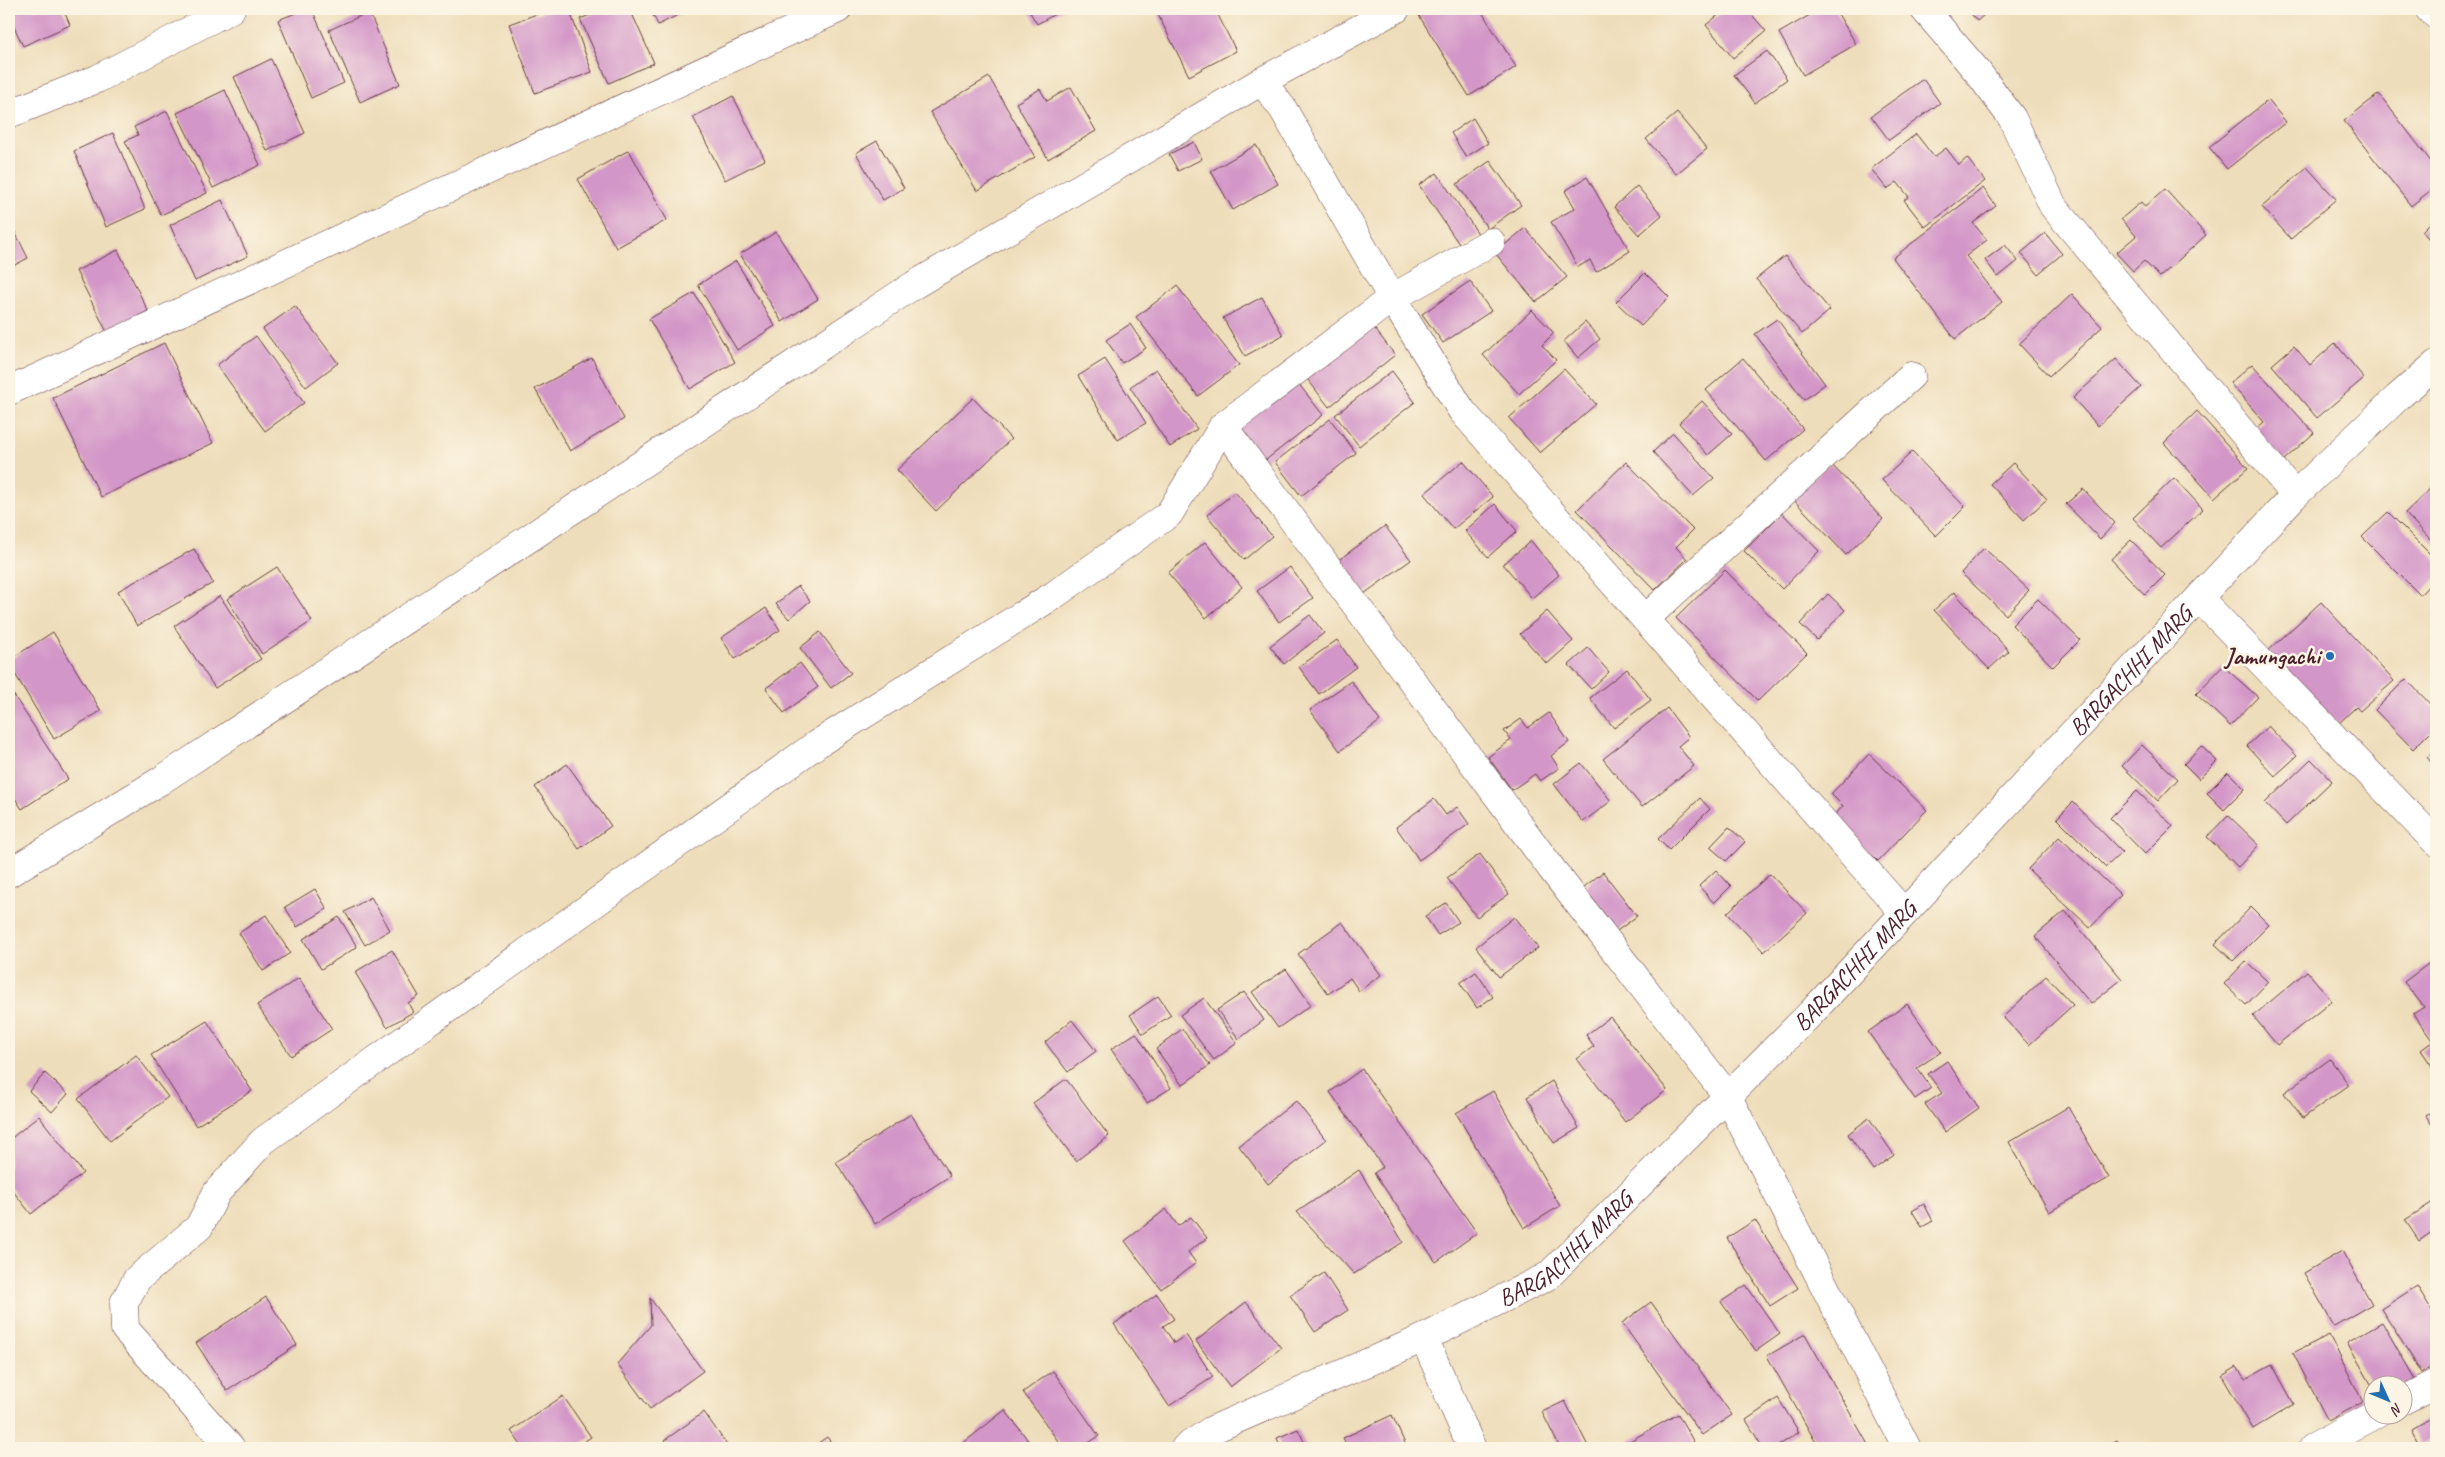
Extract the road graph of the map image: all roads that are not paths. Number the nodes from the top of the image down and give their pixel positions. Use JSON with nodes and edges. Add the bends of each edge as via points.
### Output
{"nodes":[{"id":1,"x":231,"y":9,"type":"edge"},
{"id":2,"x":838,"y":9,"type":"edge"},
{"id":3,"x":1396,"y":9,"type":"edge"},
{"id":4,"x":1924,"y":9,"type":"edge"},
{"id":5,"x":2430,"y":9,"type":"edge"},
{"id":6,"x":2436,"y":15,"type":"edge"},
{"id":7,"x":1262,"y":81,"type":"junction"},
{"id":8,"x":9,"y":114,"type":"edge"},
{"id":9,"x":1491,"y":242,"type":"dead end"},
{"id":10,"x":1392,"y":298,"type":"junction"},
{"id":11,"x":2436,"y":364,"type":"edge"},
{"id":12,"x":1911,"y":376,"type":"dead end"},
{"id":13,"x":9,"y":391,"type":"edge"},
{"id":14,"x":1223,"y":426,"type":"junction"},
{"id":15,"x":2294,"y":495,"type":"junction"},
{"id":16,"x":2198,"y":598,"type":"junction"},
{"id":17,"x":1645,"y":619,"type":"junction"},
{"id":18,"x":2436,"y":842,"type":"edge"},
{"id":19,"x":9,"y":873,"type":"edge"},
{"id":20,"x":1904,"y":913,"type":"junction"},
{"id":21,"x":1728,"y":1097,"type":"junction"},
{"id":22,"x":1424,"y":1338,"type":"junction"},
{"id":23,"x":2436,"y":1384,"type":"edge"},
{"id":24,"x":2412,"y":1396,"type":"edge"},
{"id":25,"x":2362,"y":1421,"type":"edge"},
{"id":26,"x":231,"y":1448,"type":"edge"},
{"id":27,"x":1185,"y":1448,"type":"edge"},
{"id":28,"x":1472,"y":1448,"type":"edge"},
{"id":29,"x":1907,"y":1448,"type":"edge"},
{"id":30,"x":2312,"y":1448,"type":"edge"}],
"edges":[{"from":1,"to":8,"type":"street","via":[[97,79]]},
{"from":2,"to":13,"type":"street"},
{"from":3,"to":7,"type":"street"},
{"from":4,"to":15,"type":"street","via":[[2012,118],[2053,206]]},
{"from":5,"to":6,"type":"street"},
{"from":7,"to":10,"type":"street","via":[[1283,109]]},
{"from":7,"to":19,"type":"street","via":[[914,285],[160,781]]},
{"from":9,"to":10,"type":"street"},
{"from":10,"to":14,"type":"street"},
{"from":10,"to":17,"type":"street","via":[[1462,410]]},
{"from":11,"to":15,"type":"street","name":"BARGACHHI MARG"},
{"from":12,"to":17,"type":"street"},
{"from":14,"to":21,"type":"street","via":[[1554,872]]},
{"from":14,"to":26,"type":"street","via":[[1169,514],[1054,595],[817,744],[263,1141],[217,1192],[199,1227],[138,1279],[124,1303],[125,1329]]},
{"from":15,"to":16,"type":"street","name":"BARGACHHI MARG"},
{"from":16,"to":18,"type":"street"},
{"from":16,"to":20,"type":"street","name":"BARGACHHI MARG"},
{"from":17,"to":20,"type":"street"},
{"from":20,"to":21,"type":"street","name":"BARGACHHI MARG"},
{"from":21,"to":22,"type":"street","name":"BARGACHHI MARG","via":[[1548,1276]]},
{"from":21,"to":29,"type":"street"},
{"from":22,"to":27,"type":"street","name":"BARGACHHI MARG","via":[[1212,1430]]},
{"from":22,"to":28,"type":"street"},
{"from":23,"to":24,"type":"street"},
{"from":25,"to":30,"type":"street"}]}
